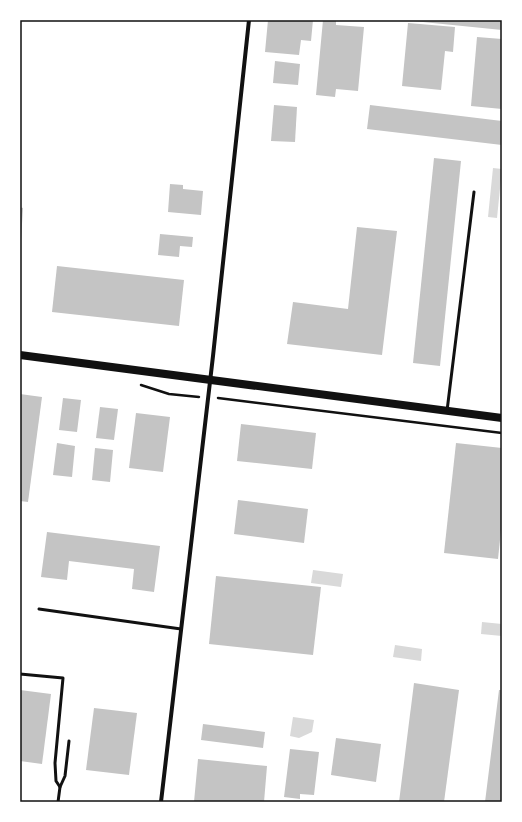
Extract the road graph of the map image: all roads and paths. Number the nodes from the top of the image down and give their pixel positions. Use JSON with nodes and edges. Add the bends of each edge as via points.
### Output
{"nodes":[{"id":1,"x":249,"y":20,"type":"edge"},
{"id":2,"x":474,"y":192,"type":"dead end"},
{"id":3,"x":20,"y":355,"type":"edge"},
{"id":4,"x":210,"y":379,"type":"junction"},
{"id":5,"x":135,"y":384,"type":"dead end"},
{"id":6,"x":208,"y":398,"type":"junction"},
{"id":7,"x":447,"y":411,"type":"junction"},
{"id":8,"x":502,"y":418,"type":"edge"},
{"id":9,"x":502,"y":433,"type":"edge"},
{"id":10,"x":38,"y":609,"type":"dead end"},
{"id":11,"x":181,"y":628,"type":"junction"},
{"id":12,"x":20,"y":674,"type":"edge"},
{"id":13,"x":69,"y":741,"type":"dead end"},
{"id":14,"x":60,"y":787,"type":"junction"},
{"id":15,"x":58,"y":802,"type":"edge"},
{"id":16,"x":161,"y":802,"type":"edge"}],
"edges":[{"from":1,"to":4,"type":"street"},
{"from":2,"to":7,"type":"lane"},
{"from":3,"to":4,"type":"main road"},
{"from":4,"to":6,"type":"street"},
{"from":4,"to":7,"type":"main road"},
{"from":5,"to":6,"type":"path","via":[[169,394]]},
{"from":6,"to":9,"type":"path","via":[[224,397]]},
{"from":6,"to":11,"type":"street"},
{"from":7,"to":8,"type":"main road"},
{"from":10,"to":11,"type":"lane"},
{"from":11,"to":16,"type":"street"},
{"from":12,"to":14,"type":"lane","via":[[63,678],[55,763],[56,781]]},
{"from":13,"to":14,"type":"lane","via":[[65,776]]},
{"from":14,"to":15,"type":"lane"}]}
